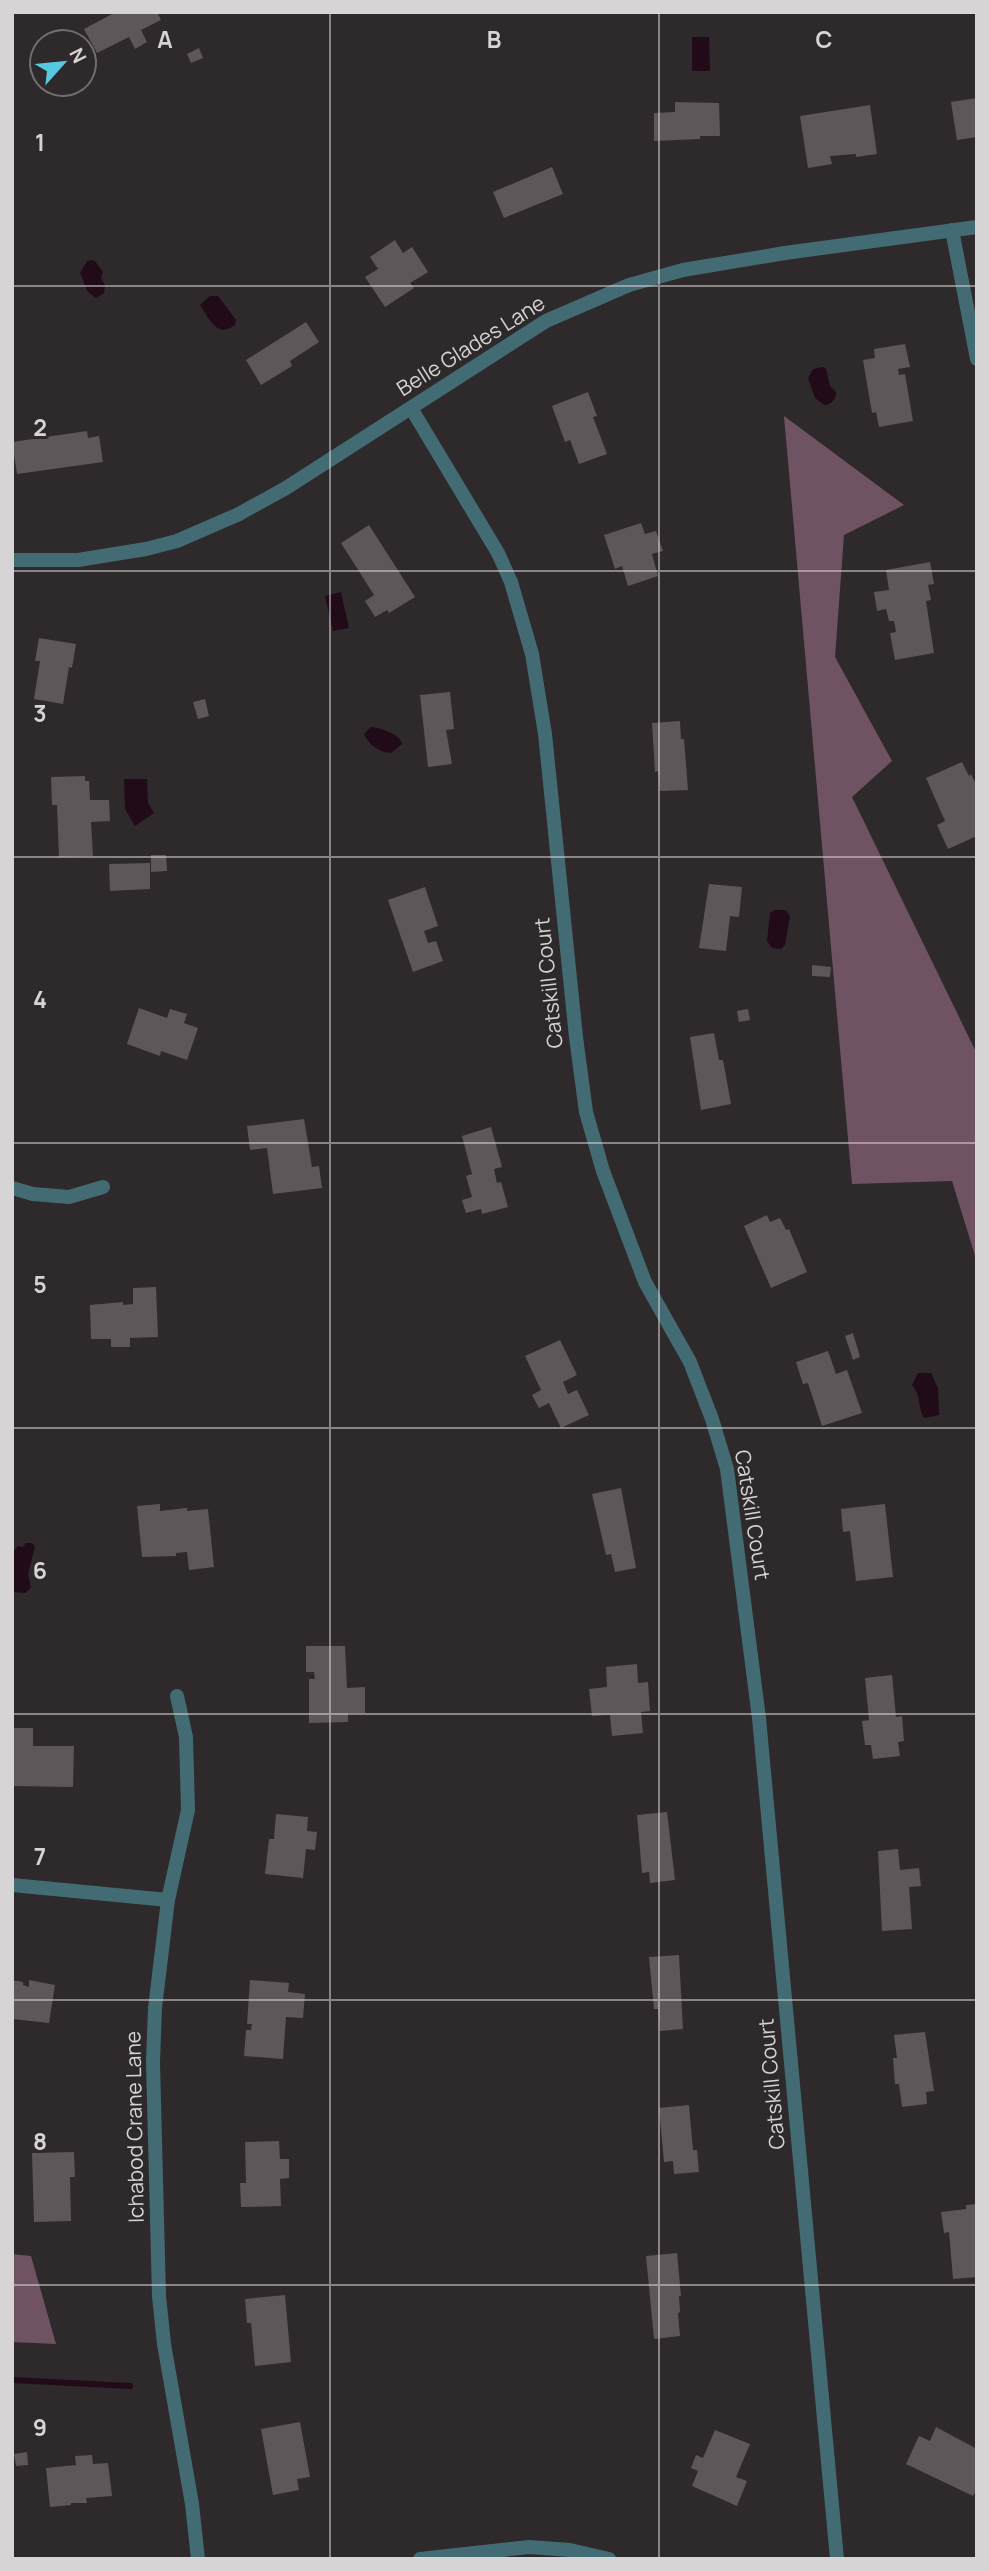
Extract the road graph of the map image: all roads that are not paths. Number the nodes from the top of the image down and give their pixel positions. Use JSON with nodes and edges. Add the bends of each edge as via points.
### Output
{"nodes":[{"id":1,"x":977,"y":227,"type":"edge"},
{"id":2,"x":952,"y":230,"type":"junction"},
{"id":3,"x":977,"y":359,"type":"edge"},
{"id":4,"x":411,"y":408,"type":"junction"},
{"id":5,"x":12,"y":560,"type":"edge"},
{"id":6,"x":103,"y":1187,"type":"dead end"},
{"id":7,"x":12,"y":1188,"type":"edge"},
{"id":8,"x":177,"y":1696,"type":"dead end"},
{"id":9,"x":12,"y":1885,"type":"edge"},
{"id":10,"x":168,"y":1900,"type":"junction"},
{"id":11,"x":198,"y":2559,"type":"edge"},
{"id":12,"x":420,"y":2559,"type":"edge"},
{"id":13,"x":609,"y":2559,"type":"edge"},
{"id":14,"x":837,"y":2559,"type":"edge"}],
"edges":[{"from":1,"to":2,"type":"street","name":"Belle Glades Lane"},
{"from":2,"to":3,"type":"street"},
{"from":2,"to":4,"type":"street","name":"Belle Glades Lane","via":[[708,266],[629,285],[546,321]]},
{"from":4,"to":5,"type":"street","name":"Belle Glades Lane","via":[[286,488],[177,541],[78,560]]},
{"from":4,"to":14,"type":"street","name":"Catskill Court","via":[[511,582],[531,654],[545,734],[586,1112],[645,1282],[690,1362],[727,1469],[759,1718]]},
{"from":6,"to":7,"type":"street","via":[[69,1197]]},
{"from":8,"to":10,"type":"street","name":"Ichabod Crane Lane","via":[[186,1737],[188,1810]]},
{"from":9,"to":10,"type":"street"},
{"from":10,"to":11,"type":"street","name":"Ichabod Crane Lane","via":[[153,2062],[159,2296]]},
{"from":12,"to":13,"type":"street","via":[[529,2547]]}]}
